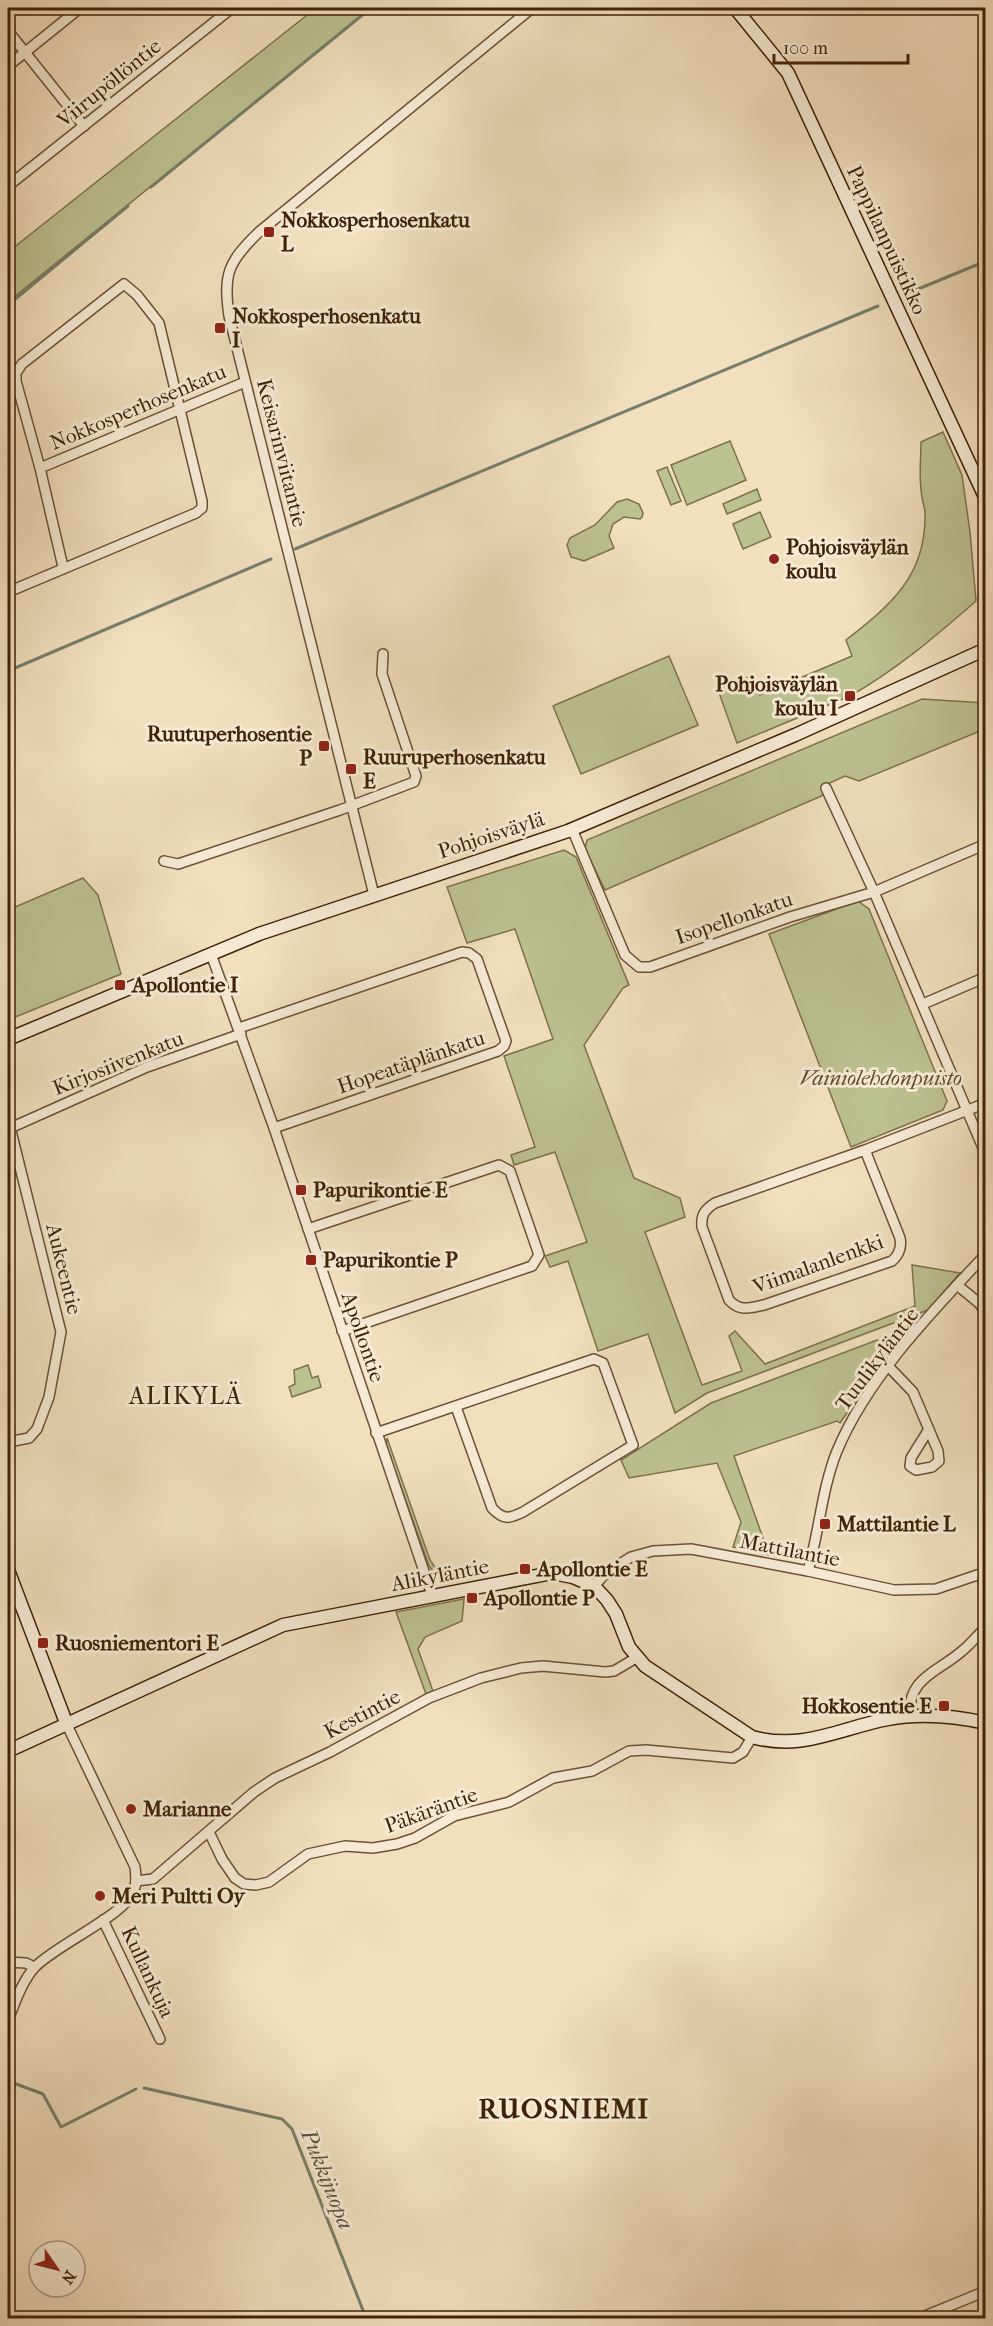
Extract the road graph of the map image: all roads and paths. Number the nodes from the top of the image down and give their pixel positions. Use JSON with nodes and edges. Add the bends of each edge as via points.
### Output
{"nodes":[{"id":1,"x":80,"y":8,"type":"edge"},
{"id":2,"x":232,"y":8,"type":"edge"},
{"id":3,"x":532,"y":8,"type":"edge"},
{"id":4,"x":735,"y":8,"type":"edge"},
{"id":5,"x":8,"y":31,"type":"edge"},
{"id":6,"x":25,"y":52,"type":"junction"},
{"id":7,"x":8,"y":66,"type":"edge"},
{"id":8,"x":84,"y":126,"type":"junction"},
{"id":9,"x":8,"y":186,"type":"edge"},
{"id":10,"x":245,"y":382,"type":"junction"},
{"id":11,"x":181,"y":410,"type":"junction"},
{"id":12,"x":40,"y":468,"type":"junction"},
{"id":13,"x":986,"y":499,"type":"edge"},
{"id":14,"x":63,"y":567,"type":"junction"},
{"id":15,"x":8,"y":592,"type":"edge"},
{"id":16,"x":984,"y":649,"type":"edge"},
{"id":17,"x":383,"y":654,"type":"dead end"},
{"id":18,"x":826,"y":788,"type":"dead end"},
{"id":19,"x":351,"y":805,"type":"junction"},
{"id":20,"x":572,"y":829,"type":"junction"},
{"id":21,"x":986,"y":844,"type":"edge"},
{"id":22,"x":164,"y":861,"type":"dead end"},
{"id":23,"x":874,"y":892,"type":"junction"},
{"id":24,"x":375,"y":895,"type":"junction"},
{"id":25,"x":211,"y":954,"type":"junction"},
{"id":26,"x":986,"y":977,"type":"edge"},
{"id":27,"x":923,"y":1004,"type":"junction"},
{"id":28,"x":240,"y":1031,"type":"junction"},
{"id":29,"x":8,"y":1039,"type":"edge"},
{"id":30,"x":986,"y":1103,"type":"edge"},
{"id":31,"x":966,"y":1111,"type":"junction"},
{"id":32,"x":8,"y":1126,"type":"edge"},
{"id":33,"x":274,"y":1128,"type":"junction"},
{"id":34,"x":865,"y":1150,"type":"junction"},
{"id":35,"x":986,"y":1155,"type":"edge"},
{"id":36,"x":308,"y":1229,"type":"junction"},
{"id":37,"x":986,"y":1254,"type":"edge"},
{"id":38,"x":957,"y":1285,"type":"junction"},
{"id":39,"x":986,"y":1313,"type":"edge"},
{"id":40,"x":342,"y":1331,"type":"junction"},
{"id":41,"x":889,"y":1367,"type":"junction"},
{"id":42,"x":456,"y":1407,"type":"junction"},
{"id":43,"x":929,"y":1430,"type":"dead end"},
{"id":44,"x":376,"y":1432,"type":"junction"},
{"id":45,"x":8,"y":1442,"type":"edge"},
{"id":46,"x":8,"y":1570,"type":"edge"},
{"id":47,"x":808,"y":1571,"type":"junction"},
{"id":48,"x":986,"y":1572,"type":"edge"},
{"id":49,"x":594,"y":1586,"type":"junction"},
{"id":50,"x":432,"y":1595,"type":"junction"},
{"id":51,"x":986,"y":1628,"type":"edge"},
{"id":52,"x":636,"y":1658,"type":"junction"},
{"id":53,"x":910,"y":1716,"type":"junction"},
{"id":54,"x":986,"y":1723,"type":"edge"},
{"id":55,"x":67,"y":1725,"type":"junction"},
{"id":56,"x":752,"y":1737,"type":"junction"},
{"id":57,"x":8,"y":1751,"type":"edge"},
{"id":58,"x":209,"y":1832,"type":"junction"},
{"id":59,"x":136,"y":1881,"type":"junction"},
{"id":60,"x":103,"y":1920,"type":"junction"},
{"id":61,"x":8,"y":1962,"type":"edge"},
{"id":62,"x":34,"y":1967,"type":"junction"},
{"id":63,"x":8,"y":2020,"type":"edge"},
{"id":64,"x":160,"y":2039,"type":"dead end"},
{"id":65,"x":986,"y":2291,"type":"edge"},
{"id":66,"x":920,"y":2319,"type":"edge"}],
"edges":[{"from":1,"to":6,"type":"street"},
{"from":2,"to":8,"type":"street","name":"Viirupöllöntie"},
{"from":3,"to":10,"type":"street","name":"Keisarinviitantie","via":[[242,249],[231,266],[225,291]]},
{"from":4,"to":13,"type":"street","name":"Pappilanpuistikko","via":[[788,73]]},
{"from":5,"to":6,"type":"street"},
{"from":6,"to":7,"type":"street"},
{"from":6,"to":8,"type":"street"},
{"from":8,"to":9,"type":"street","name":"Viirupöllöntie"},
{"from":10,"to":11,"type":"street","name":"Nokkosperhosenkatu"},
{"from":10,"to":19,"type":"street","name":"Keisarinviitantie"},
{"from":11,"to":12,"type":"street","name":"Nokkosperhosenkatu"},
{"from":11,"to":12,"type":"street","via":[[159,323],[123,284],[22,364],[16,374]]},
{"from":11,"to":14,"type":"street","via":[[202,508]]},
{"from":12,"to":14,"type":"street","name":"Nokkosperhosenkatu"},
{"from":14,"to":15,"type":"street"},
{"from":16,"to":20,"type":"street","name":"Pohjoisväylä","via":[[763,749]]},
{"from":17,"to":19,"type":"street","via":[[382,674],[416,776],[414,782],[402,788]]},
{"from":18,"to":23,"type":"street"},
{"from":19,"to":22,"type":"street","via":[[178,864]]},
{"from":19,"to":24,"type":"street","name":"Keisarinviitantie"},
{"from":20,"to":23,"type":"street","name":"Isopellonkatu","via":[[625,955],[639,967],[650,968],[790,917]]},
{"from":20,"to":24,"type":"street","name":"Pohjoisväylä"},
{"from":21,"to":23,"type":"street","name":"Isopellonkatu"},
{"from":23,"to":27,"type":"street"},
{"from":24,"to":25,"type":"street","name":"Pohjoisväylä"},
{"from":25,"to":28,"type":"street","name":"Apollontie"},
{"from":25,"to":29,"type":"street","name":"Pohjoisväylä"},
{"from":26,"to":27,"type":"street"},
{"from":27,"to":31,"type":"street"},
{"from":28,"to":32,"type":"street","name":"Kirjosiivenkatu"},
{"from":28,"to":33,"type":"street","name":"Apollontie"},
{"from":28,"to":33,"type":"street","name":"Hopeatäplänkatu","via":[[462,952],[477,959],[488,989],[506,1041],[498,1051]]},
{"from":30,"to":31,"type":"street","name":"Viimalanlenkki"},
{"from":31,"to":34,"type":"street","name":"Viimalanlenkki"},
{"from":31,"to":35,"type":"street"},
{"from":32,"to":45,"type":"street","name":"Aukeentie","via":[[61,1332],[49,1397],[37,1429],[29,1438]]},
{"from":33,"to":36,"type":"street","name":"Apollontie"},
{"from":34,"to":34,"type":"street","name":"Viimalanlenkki","via":[[705,1209],[702,1227],[734,1305],[743,1310],[764,1305],[896,1257],[900,1238]]},
{"from":36,"to":40,"type":"street","name":"Apollontie"},
{"from":36,"to":40,"type":"street","via":[[499,1165],[510,1171],[539,1255],[532,1266]]},
{"from":37,"to":38,"type":"street","name":"Tuulikyläntie"},
{"from":38,"to":39,"type":"street"},
{"from":38,"to":41,"type":"street","name":"Tuulikyläntie"},
{"from":40,"to":44,"type":"street","name":"Apollontie"},
{"from":41,"to":43,"type":"street","via":[[913,1392]]},
{"from":41,"to":47,"type":"street","name":"Tuulikyläntie","via":[[851,1422],[836,1453]]},
{"from":42,"to":42,"type":"street","via":[[594,1359],[603,1363],[633,1445],[510,1518],[499,1516],[492,1508]]},
{"from":42,"to":44,"type":"street"},
{"from":44,"to":50,"type":"street","name":"Apollontie"},
{"from":46,"to":55,"type":"street"},
{"from":47,"to":48,"type":"street","name":"Mattilantie","via":[[894,1590],[936,1589]]},
{"from":47,"to":49,"type":"street","name":"Mattilantie","via":[[691,1549],[653,1551],[618,1564]]},
{"from":49,"to":50,"type":"street","name":"Alikyläntie","via":[[573,1576],[552,1573]]},
{"from":49,"to":52,"type":"street","name":"Alikyläntie","via":[[616,1614]]},
{"from":50,"to":55,"type":"street","name":"Alikyläntie","via":[[284,1625]]},
{"from":51,"to":53,"type":"street","via":[[916,1687]]},
{"from":52,"to":56,"type":"street","name":"Alikyläntie"},
{"from":52,"to":58,"type":"street","name":"Kestintie","via":[[605,1672],[543,1666],[521,1668],[429,1698],[275,1778]]},
{"from":53,"to":54,"type":"street","name":"Alikyläntie","via":[[946,1716]]},
{"from":53,"to":56,"type":"street","name":"Alikyläntie","via":[[814,1740],[788,1742]]},
{"from":55,"to":57,"type":"street","name":"Alikyläntie"},
{"from":55,"to":59,"type":"street","via":[[135,1867]]},
{"from":56,"to":58,"type":"street","name":"Päkäräntie","via":[[743,1752],[733,1758],[629,1751],[592,1771],[553,1778],[509,1802],[454,1816],[398,1844],[373,1848],[345,1846],[308,1854],[269,1882],[256,1885],[244,1884],[236,1878]]},
{"from":58,"to":59,"type":"street","name":"Kestintie","via":[[153,1879]]},
{"from":59,"to":60,"type":"street","via":[[129,1899]]},
{"from":60,"to":62,"type":"street"},
{"from":60,"to":64,"type":"street","name":"Kullankuja"},
{"from":61,"to":62,"type":"street"},
{"from":62,"to":63,"type":"street"},
{"from":65,"to":66,"type":"street"}]}
